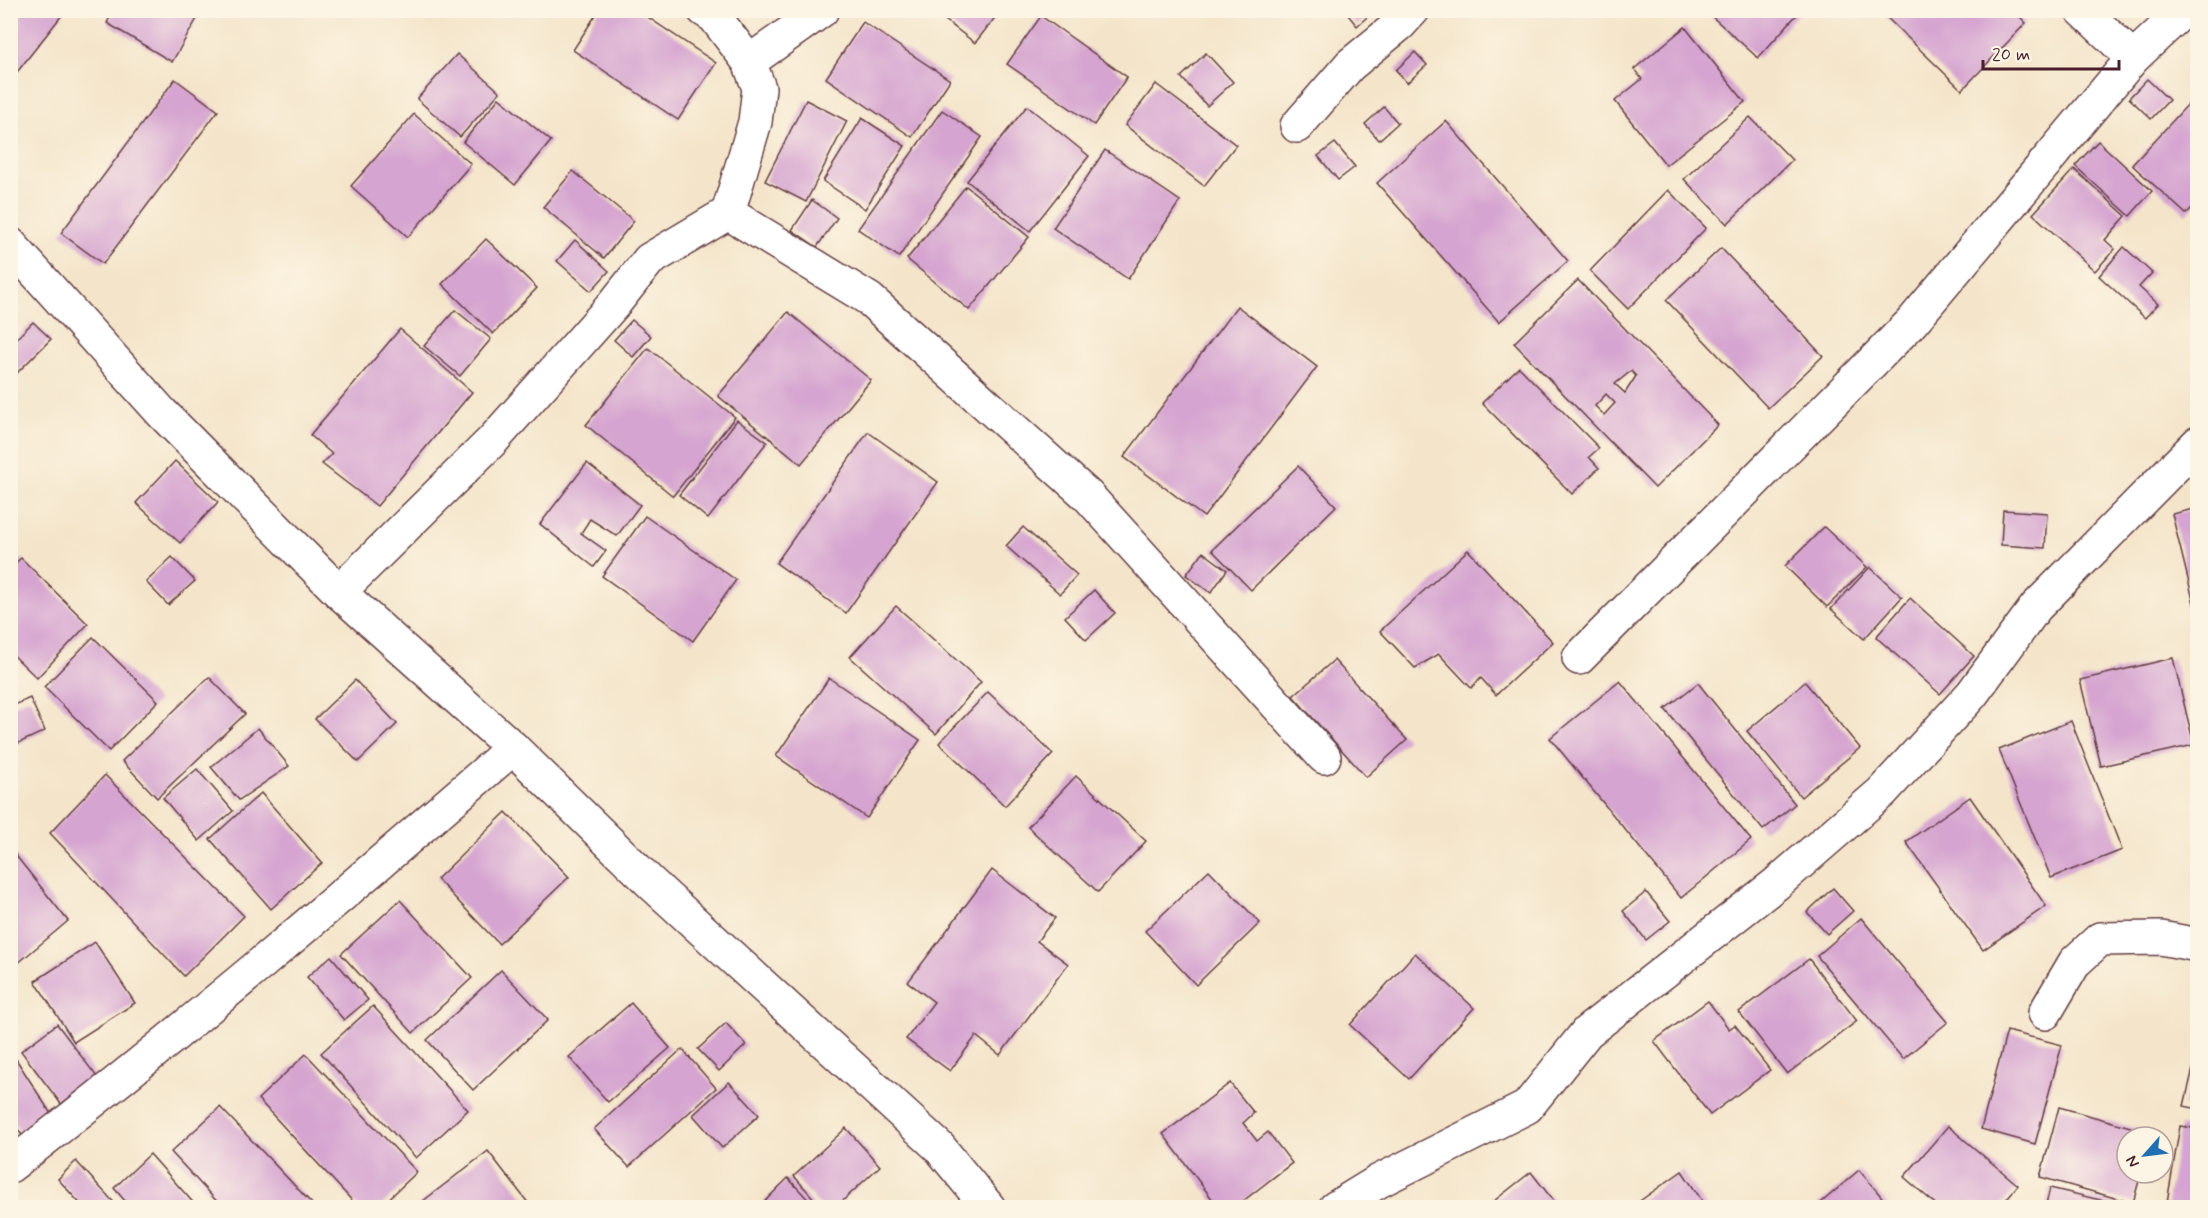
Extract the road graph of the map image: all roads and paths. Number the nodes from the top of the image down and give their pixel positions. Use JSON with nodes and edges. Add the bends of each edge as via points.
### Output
{"nodes":[{"id":1,"x":704,"y":10,"type":"edge"},
{"id":2,"x":822,"y":10,"type":"edge"},
{"id":3,"x":1413,"y":10,"type":"edge"},
{"id":4,"x":2082,"y":10,"type":"edge"},
{"id":5,"x":2184,"y":10,"type":"edge"},
{"id":6,"x":2133,"y":58,"type":"junction"},
{"id":7,"x":748,"y":62,"type":"junction"},
{"id":8,"x":1297,"y":126,"type":"dead end"},
{"id":9,"x":728,"y":213,"type":"junction"},
{"id":10,"x":10,"y":244,"type":"edge"},
{"id":11,"x":2198,"y":443,"type":"edge"},
{"id":12,"x":339,"y":592,"type":"junction"},
{"id":13,"x":1579,"y":658,"type":"dead end"},
{"id":14,"x":513,"y":748,"type":"junction"},
{"id":15,"x":1324,"y":757,"type":"dead end"},
{"id":16,"x":2198,"y":945,"type":"edge"},
{"id":17,"x":2045,"y":1013,"type":"dead end"},
{"id":18,"x":10,"y":1166,"type":"edge"},
{"id":19,"x":988,"y":1208,"type":"edge"},
{"id":20,"x":1335,"y":1208,"type":"edge"}],
"edges":[{"from":1,"to":7,"type":"street","via":[[714,16]]},
{"from":2,"to":7,"type":"street"},
{"from":3,"to":8,"type":"street","via":[[1350,65]]},
{"from":4,"to":6,"type":"street"},
{"from":5,"to":6,"type":"street"},
{"from":6,"to":13,"type":"street","via":[[1912,322]]},
{"from":7,"to":9,"type":"street","via":[[759,88],[755,122]]},
{"from":9,"to":12,"type":"street","via":[[649,260],[493,440]]},
{"from":9,"to":15,"type":"street","via":[[869,299],[1088,496]]},
{"from":10,"to":12,"type":"street","via":[[162,413]]},
{"from":11,"to":20,"type":"street","via":[[2036,607],[1972,694],[1882,792],[1776,884],[1587,1032],[1527,1107]]},
{"from":12,"to":14,"type":"street"},
{"from":14,"to":18,"type":"street","via":[[301,931],[108,1091]]},
{"from":14,"to":19,"type":"street","via":[[651,883],[939,1147]]},
{"from":16,"to":17,"type":"street","via":[[2161,938],[2100,939],[2075,962]]}]}
